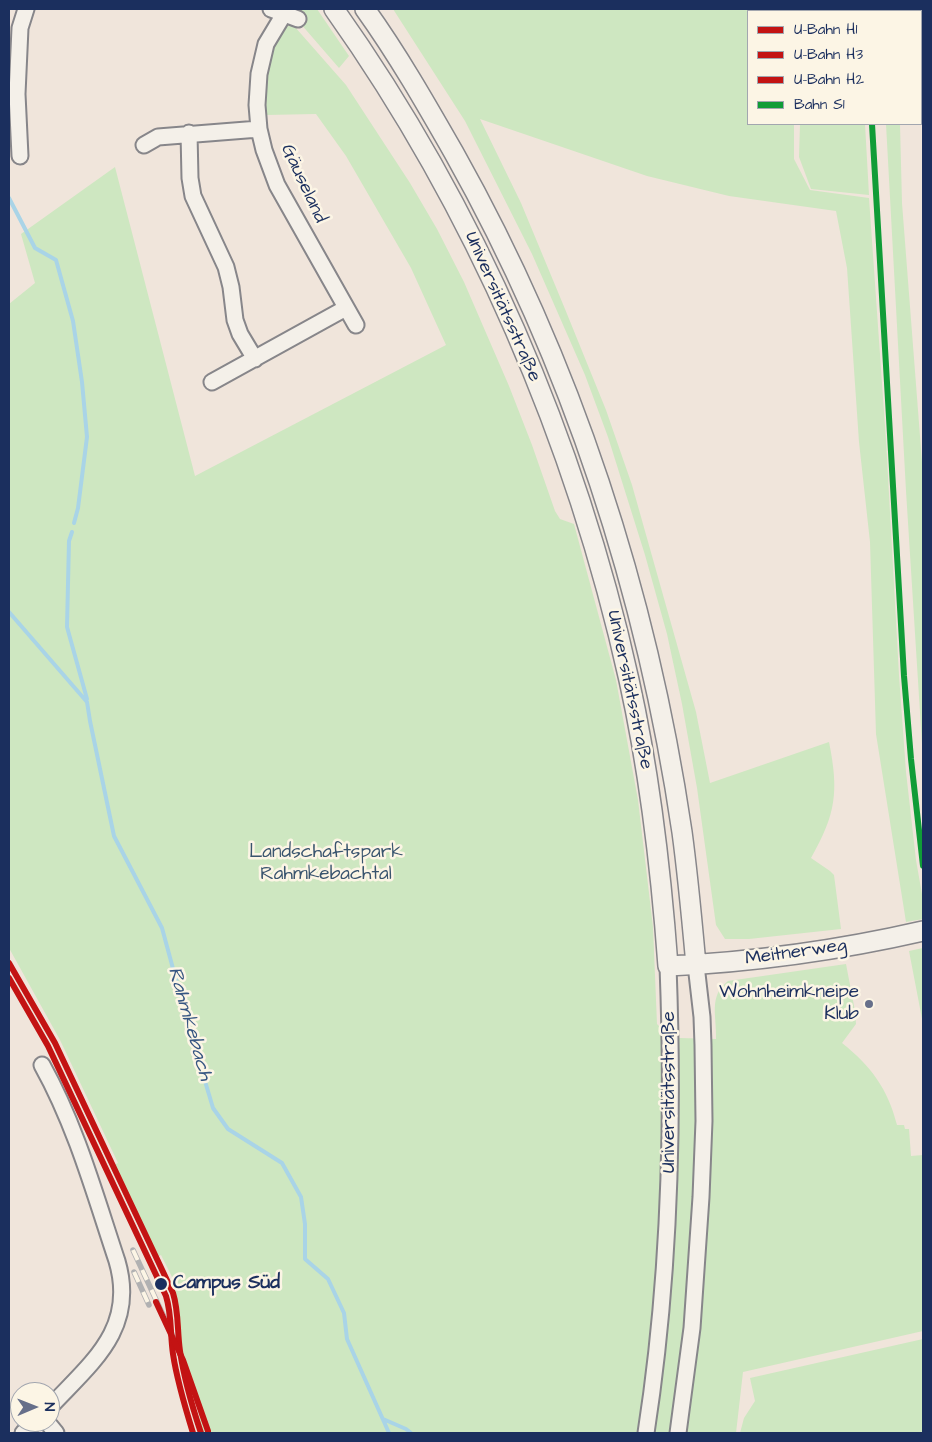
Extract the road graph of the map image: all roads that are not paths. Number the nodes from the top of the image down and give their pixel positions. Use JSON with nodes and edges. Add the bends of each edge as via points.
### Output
{"nodes":[{"id":1,"x":26,"y":9,"type":"edge"},
{"id":2,"x":334,"y":9,"type":"edge"},
{"id":3,"x":365,"y":9,"type":"edge"},
{"id":4,"x":278,"y":11,"type":"edge"},
{"id":5,"x":298,"y":19,"type":"dead end"},
{"id":6,"x":259,"y":128,"type":"junction"},
{"id":7,"x":189,"y":134,"type":"junction"},
{"id":8,"x":144,"y":145,"type":"dead end"},
{"id":9,"x":20,"y":156,"type":"dead end"},
{"id":10,"x":346,"y":308,"type":"junction"},
{"id":11,"x":356,"y":325,"type":"dead end"},
{"id":12,"x":254,"y":359,"type":"junction"},
{"id":13,"x":212,"y":382,"type":"dead end"},
{"id":14,"x":918,"y":932,"type":"edge"},
{"id":15,"x":696,"y":965,"type":"junction"},
{"id":16,"x":668,"y":966,"type":"junction"},
{"id":17,"x":42,"y":1065,"type":"dead end"},
{"id":18,"x":60,"y":1396,"type":"edge"},
{"id":19,"x":646,"y":1433,"type":"edge"},
{"id":20,"x":678,"y":1433,"type":"edge"}],
"edges":[{"from":1,"to":9,"type":"street","via":[[20,34],[17,94]]},
{"from":2,"to":16,"type":"street","name":"Universitätsstraße","via":[[403,112],[451,198],[514,329],[564,456],[599,560],[630,683],[657,846]]},
{"from":3,"to":15,"type":"street","name":"Universitätsstraße","via":[[424,100],[480,199],[542,332],[594,466],[642,625],[661,712],[686,862]]},
{"from":4,"to":5,"type":"street"},
{"from":4,"to":6,"type":"street","name":"Gäuseland","via":[[266,44],[257,90]]},
{"from":6,"to":7,"type":"street"},
{"from":6,"to":10,"type":"street","name":"Gäuseland","via":[[277,185]]},
{"from":7,"to":8,"type":"street","via":[[158,137]]},
{"from":7,"to":12,"type":"street","via":[[193,196],[226,266],[235,320]]},
{"from":10,"to":11,"type":"street","name":"Gäuseland"},
{"from":10,"to":12,"type":"street"},
{"from":12,"to":13,"type":"street"},
{"from":14,"to":15,"type":"street","name":"Meitnerweg","via":[[829,949]]},
{"from":15,"to":16,"type":"street","name":"Meitnerweg"},
{"from":15,"to":20,"type":"street","name":"Universitätsstraße","via":[[703,1045],[702,1197],[692,1328]]},
{"from":16,"to":19,"type":"street","name":"Universitätsstraße","via":[[671,1105],[668,1219],[659,1334]]},
{"from":17,"to":18,"type":"street","via":[[76,1138],[121,1273],[122,1294],[117,1323],[102,1350]]}]}
